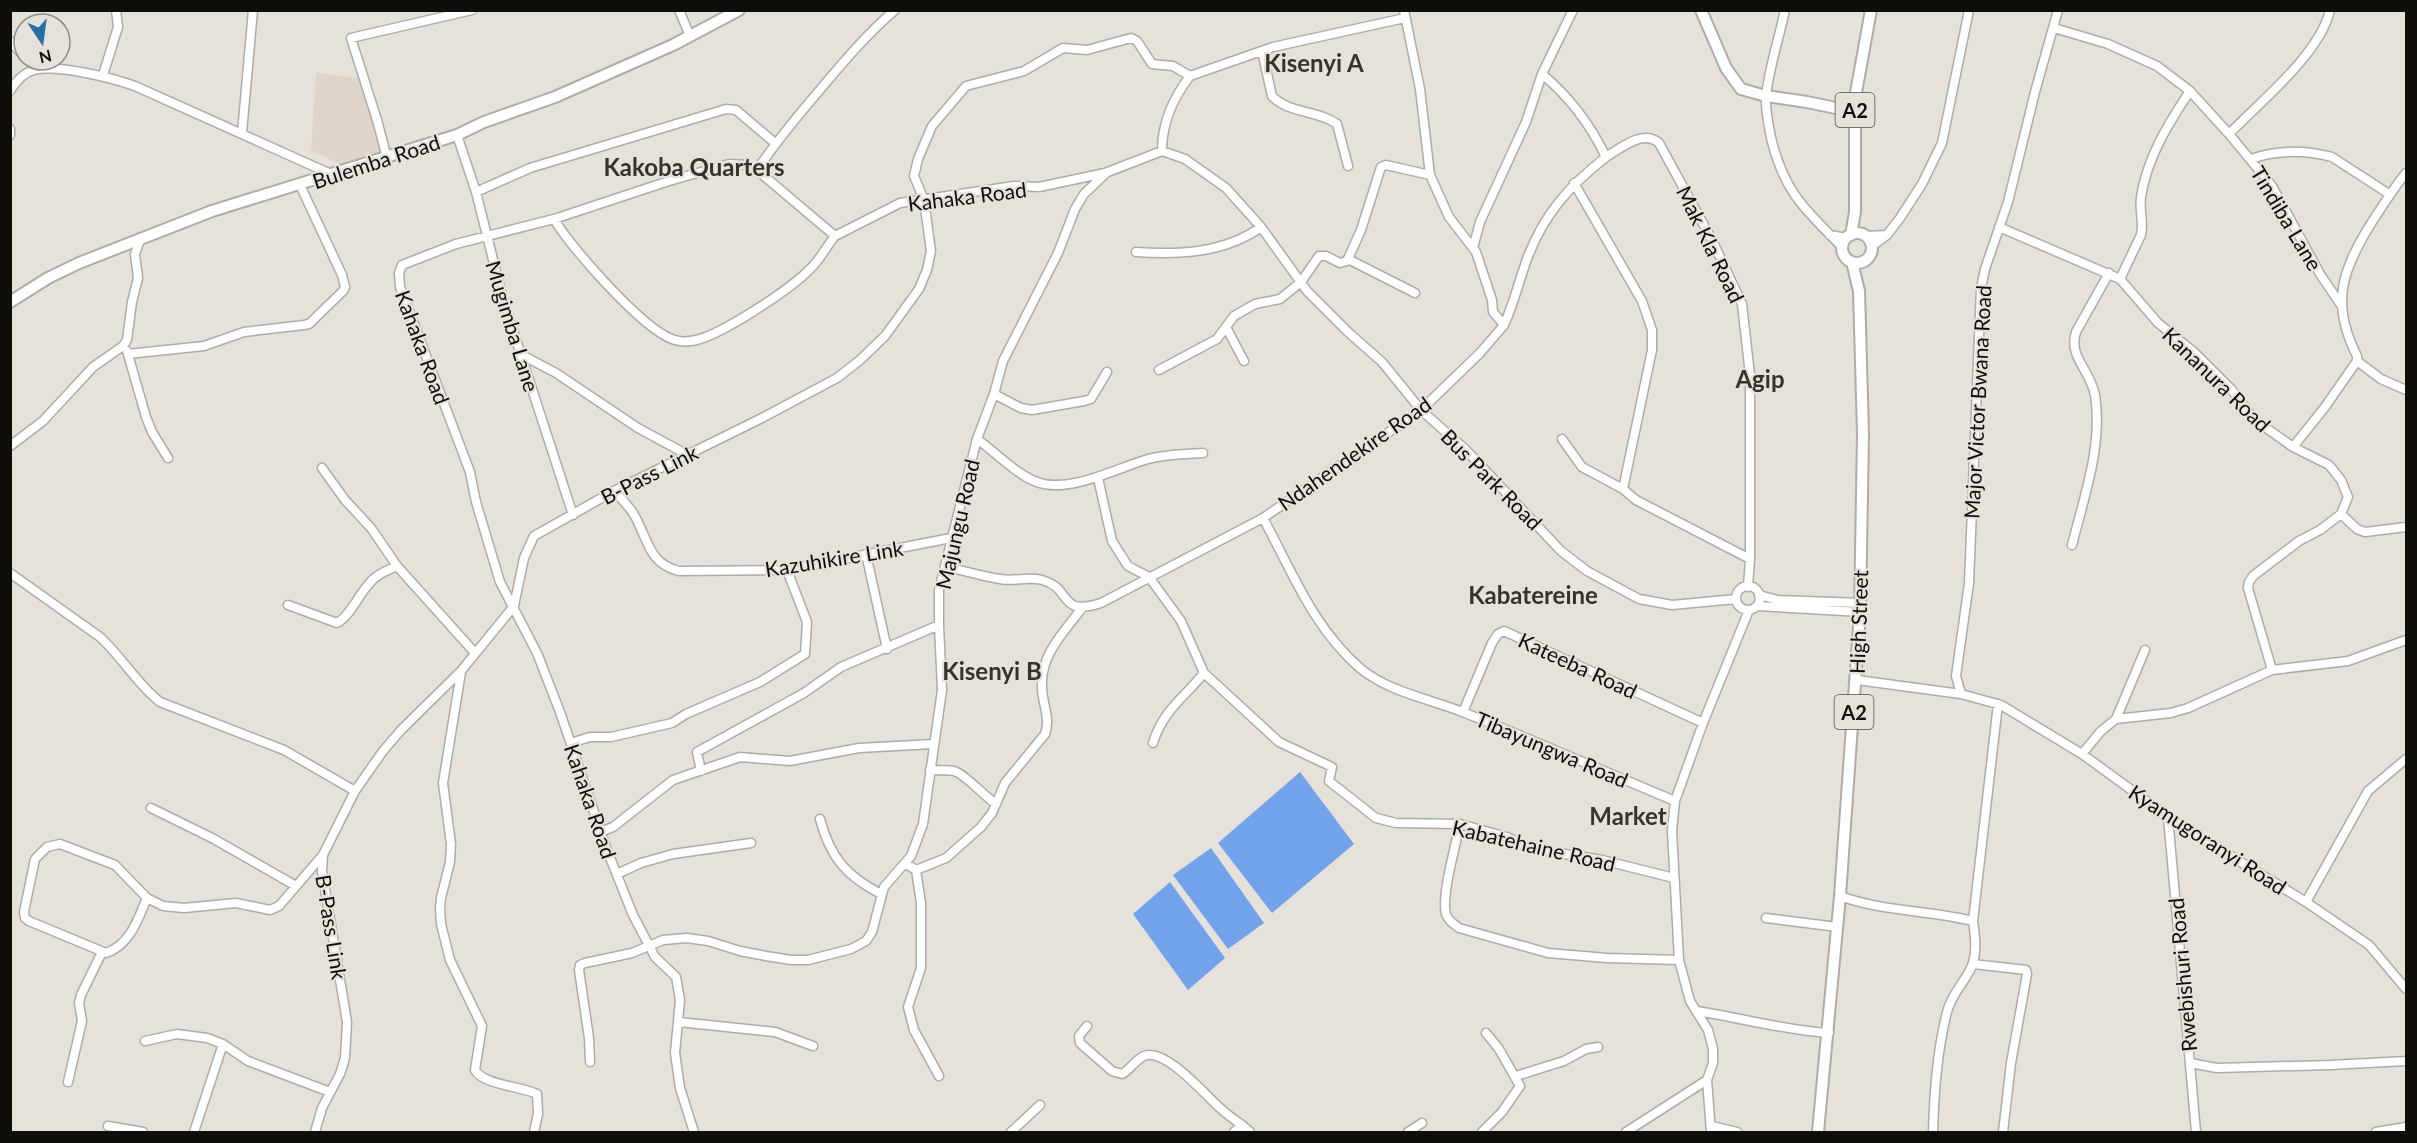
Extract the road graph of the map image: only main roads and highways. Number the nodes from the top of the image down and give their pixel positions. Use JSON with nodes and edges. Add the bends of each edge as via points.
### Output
{"nodes":[{"id":1,"x":739,"y":10,"type":"edge"},
{"id":2,"x":1701,"y":10,"type":"edge"},
{"id":3,"x":1871,"y":10,"type":"edge"},
{"id":4,"x":1855,"y":112,"type":"junction"},
{"id":5,"x":1855,"y":212,"type":"junction"},
{"id":6,"x":1864,"y":235,"type":"junction"},
{"id":7,"x":1846,"y":240,"type":"junction"},
{"id":8,"x":1868,"y":258,"type":"junction"},
{"id":9,"x":1852,"y":262,"type":"junction"},
{"id":10,"x":1859,"y":291,"type":"junction"},
{"id":11,"x":10,"y":302,"type":"edge"},
{"id":12,"x":1818,"y":1132,"type":"edge"}],
"edges":[{"from":1,"to":11,"type":"main road","name":"Bulemba Road","via":[[555,97],[457,135],[212,211],[69,268]]},
{"from":2,"to":4,"type":"main road","via":[[1737,86],[1766,96]]},
{"from":3,"to":4,"type":"main road","number":"A2"},
{"from":4,"to":5,"type":"main road","number":"A2"},
{"from":5,"to":6,"type":"main road","number":"A2"},
{"from":5,"to":7,"type":"main road","number":"A2"},
{"from":6,"to":7,"type":"main road"},
{"from":6,"to":8,"type":"main road","number":"A2","via":[[1872,246]]},
{"from":7,"to":9,"type":"main road","number":"A2","via":[[1845,256]]},
{"from":8,"to":9,"type":"main road"},
{"from":8,"to":10,"type":"main road","name":"High Street","number":"A2"},
{"from":9,"to":10,"type":"main road","name":"High Street","number":"A2"},
{"from":10,"to":12,"type":"main road","name":"High Street","number":"A2","via":[[1863,434],[1857,680]]}]}
